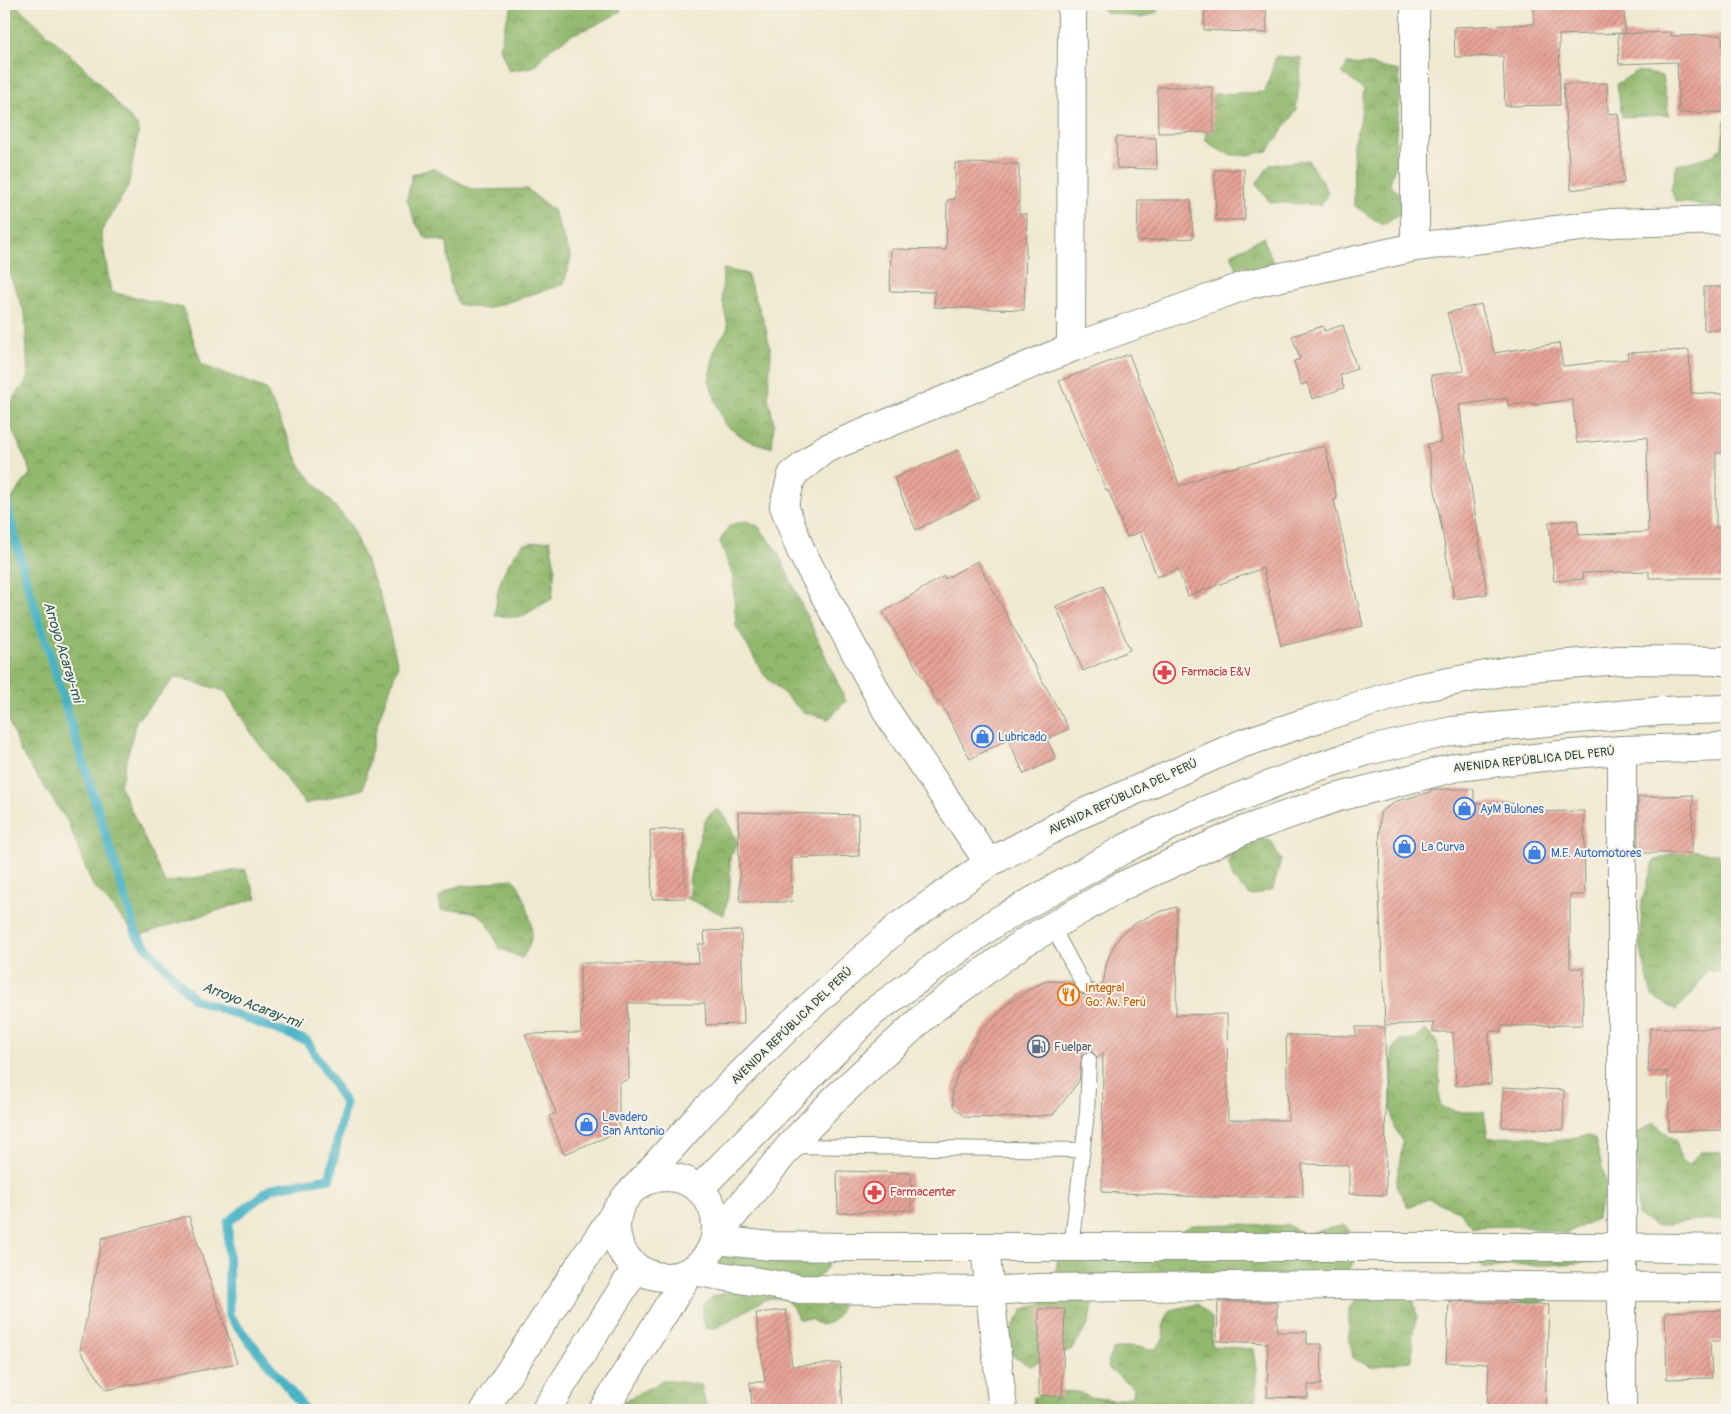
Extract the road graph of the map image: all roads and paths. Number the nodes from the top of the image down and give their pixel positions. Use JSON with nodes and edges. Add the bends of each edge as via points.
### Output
{"nodes":[{"id":1,"x":1072,"y":4,"type":"edge"},
{"id":2,"x":1415,"y":4,"type":"edge"},
{"id":3,"x":1727,"y":220,"type":"edge"},
{"id":4,"x":1415,"y":247,"type":"junction"},
{"id":5,"x":1071,"y":348,"type":"junction"},
{"id":6,"x":1727,"y":662,"type":"edge"},
{"id":7,"x":1727,"y":709,"type":"edge"},
{"id":8,"x":1727,"y":747,"type":"edge"},
{"id":9,"x":1622,"y":750,"type":"junction"},
{"id":10,"x":989,"y":863,"type":"junction"},
{"id":11,"x":1052,"y":926,"type":"junction"},
{"id":12,"x":1084,"y":986,"type":"dead end"},
{"id":13,"x":1089,"y":1060,"type":"dead end"},
{"id":14,"x":790,"y":1146,"type":"junction"},
{"id":15,"x":1082,"y":1150,"type":"junction"},
{"id":16,"x":638,"y":1185,"type":"junction"},
{"id":17,"x":700,"y":1189,"type":"junction"},
{"id":18,"x":620,"y":1205,"type":"junction"},
{"id":19,"x":716,"y":1238,"type":"junction"},
{"id":20,"x":1622,"y":1247,"type":"junction"},
{"id":21,"x":985,"y":1248,"type":"junction"},
{"id":22,"x":1070,"y":1248,"type":"junction"},
{"id":23,"x":1727,"y":1249,"type":"edge"},
{"id":24,"x":636,"y":1268,"type":"junction"},
{"id":25,"x":690,"y":1272,"type":"junction"},
{"id":26,"x":1622,"y":1286,"type":"junction"},
{"id":27,"x":1727,"y":1286,"type":"edge"},
{"id":28,"x":989,"y":1291,"type":"junction"},
{"id":29,"x":484,"y":1410,"type":"edge"},
{"id":30,"x":546,"y":1410,"type":"edge"},
{"id":31,"x":603,"y":1410,"type":"edge"},
{"id":32,"x":1003,"y":1410,"type":"edge"},
{"id":33,"x":1622,"y":1410,"type":"edge"}],
"edges":[{"from":1,"to":5,"type":"main road"},
{"from":2,"to":4,"type":"main road"},
{"from":3,"to":4,"type":"main road","via":[[1613,223]]},
{"from":4,"to":5,"type":"main road","via":[[1250,284]]},
{"from":5,"to":10,"type":"main road","via":[[825,449],[792,475],[784,506],[801,551],[889,715]]},
{"from":6,"to":10,"type":"main road","name":"AVENIDA REPÚBLICA DEL PERÚ","via":[[1620,660],[1529,667],[1416,688],[1241,744],[1079,814]]},
{"from":7,"to":17,"type":"main road","via":[[1661,711],[1452,731],[1367,751],[1311,769],[1188,817],[1124,849],[996,922],[874,1012]]},
{"from":8,"to":9,"type":"main road","name":"AVENIDA REPÚBLICA DEL PERÚ"},
{"from":9,"to":11,"type":"main road","name":"AVENIDA REPÚBLICA DEL PERÚ","via":[[1457,767],[1335,798],[1234,835],[1122,886]]},
{"from":9,"to":20,"type":"main road"},
{"from":10,"to":16,"type":"main road","name":"AVENIDA REPÚBLICA DEL PERÚ","via":[[899,926],[800,1016],[702,1113]]},
{"from":11,"to":12,"type":"lane"},
{"from":11,"to":14,"type":"main road","name":"AVENIDA REPÚBLICA DEL PERÚ","via":[[1023,943],[929,1012],[836,1098]]},
{"from":13,"to":15,"type":"lane"},
{"from":14,"to":15,"type":"lane"},
{"from":14,"to":19,"type":"main road","name":"AVENIDA REPÚBLICA DEL PERÚ"},
{"from":15,"to":22,"type":"lane"},
{"from":16,"to":17,"type":"main road","via":[[668,1176]]},
{"from":16,"to":18,"type":"main road"},
{"from":17,"to":19,"type":"main road","via":[[713,1208],[717,1222]]},
{"from":18,"to":24,"type":"main road","via":[[616,1225],[619,1246]]},
{"from":18,"to":29,"type":"main road"},
{"from":19,"to":21,"type":"main road","via":[[771,1246]]},
{"from":19,"to":25,"type":"main road","via":[[702,1263]]},
{"from":20,"to":22,"type":"main road"},
{"from":20,"to":23,"type":"main road"},
{"from":20,"to":26,"type":"main road"},
{"from":21,"to":22,"type":"main road"},
{"from":21,"to":28,"type":"main road"},
{"from":24,"to":25,"type":"main road","via":[[661,1278]]},
{"from":24,"to":30,"type":"main road"},
{"from":25,"to":28,"type":"main road","via":[[800,1289]]},
{"from":25,"to":31,"type":"main road"},
{"from":26,"to":27,"type":"main road"},
{"from":26,"to":28,"type":"main road","via":[[1341,1285]]},
{"from":26,"to":33,"type":"main road"},
{"from":28,"to":32,"type":"main road"}]}
